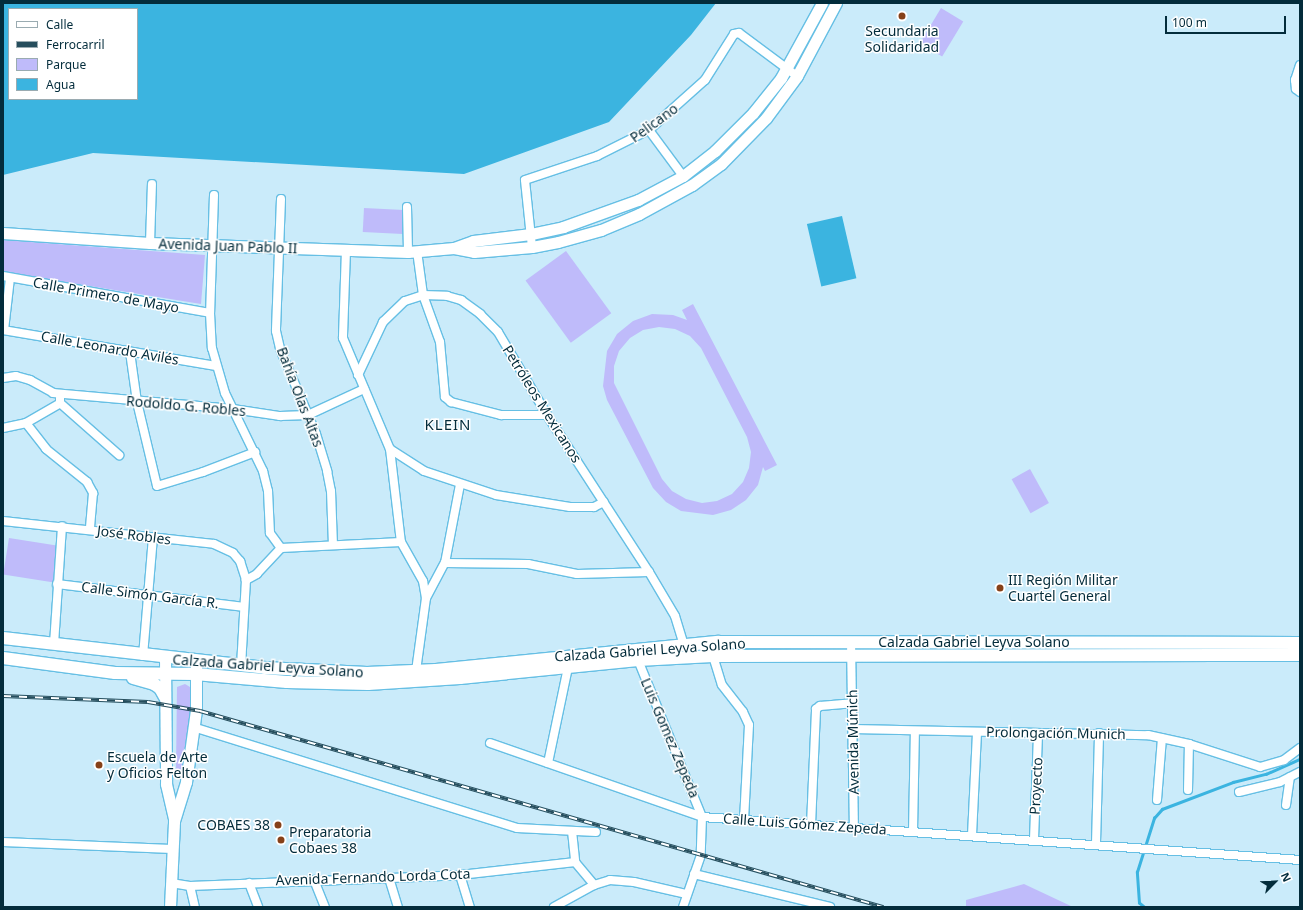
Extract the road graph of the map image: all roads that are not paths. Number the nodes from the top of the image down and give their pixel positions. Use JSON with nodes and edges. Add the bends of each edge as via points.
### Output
{"nodes":[{"id":1,"x":822,"y":3,"type":"edge"},
{"id":2,"x":836,"y":3,"type":"edge"},
{"id":3,"x":1300,"y":65,"type":"edge"},
{"id":4,"x":787,"y":69,"type":"junction"},
{"id":5,"x":798,"y":76,"type":"junction"},
{"id":6,"x":1298,"y":90,"type":"edge"},
{"id":7,"x":649,"y":130,"type":"junction"},
{"id":8,"x":683,"y":176,"type":"junction"},
{"id":9,"x":152,"y":184,"type":"dead end"},
{"id":10,"x":214,"y":195,"type":"dead end"},
{"id":11,"x":281,"y":199,"type":"dead end"},
{"id":12,"x":407,"y":207,"type":"dead end"},
{"id":13,"x":3,"y":233,"type":"edge"},
{"id":14,"x":531,"y":234,"type":"junction"},
{"id":15,"x":150,"y":243,"type":"junction"},
{"id":16,"x":213,"y":245,"type":"junction"},
{"id":17,"x":532,"y":247,"type":"junction"},
{"id":18,"x":278,"y":248,"type":"junction"},
{"id":19,"x":454,"y":248,"type":"junction"},
{"id":20,"x":346,"y":250,"type":"junction"},
{"id":21,"x":413,"y":252,"type":"junction"},
{"id":22,"x":7,"y":277,"type":"edge"},
{"id":23,"x":423,"y":295,"type":"junction"},
{"id":24,"x":210,"y":313,"type":"junction"},
{"id":25,"x":3,"y":330,"type":"edge"},
{"id":26,"x":130,"y":352,"type":"junction"},
{"id":27,"x":216,"y":366,"type":"junction"},
{"id":28,"x":358,"y":376,"type":"junction"},
{"id":29,"x":5,"y":377,"type":"edge"},
{"id":30,"x":364,"y":389,"type":"junction"},
{"id":31,"x":61,"y":394,"type":"junction"},
{"id":32,"x":138,"y":402,"type":"junction"},
{"id":33,"x":60,"y":403,"type":"junction"},
{"id":34,"x":233,"y":409,"type":"junction"},
{"id":35,"x":308,"y":415,"type":"junction"},
{"id":36,"x":547,"y":415,"type":"junction"},
{"id":37,"x":26,"y":423,"type":"junction"},
{"id":38,"x":3,"y":428,"type":"edge"},
{"id":39,"x":390,"y":449,"type":"junction"},
{"id":40,"x":255,"y":452,"type":"junction"},
{"id":41,"x":119,"y":455,"type":"dead end"},
{"id":42,"x":460,"y":484,"type":"junction"},
{"id":43,"x":604,"y":502,"type":"junction"},
{"id":44,"x":3,"y":521,"type":"edge"},
{"id":45,"x":62,"y":526,"type":"junction"},
{"id":46,"x":90,"y":529,"type":"junction"},
{"id":47,"x":153,"y":538,"type":"junction"},
{"id":48,"x":401,"y":542,"type":"junction"},
{"id":49,"x":333,"y":545,"type":"junction"},
{"id":50,"x":281,"y":548,"type":"junction"},
{"id":51,"x":445,"y":563,"type":"junction"},
{"id":52,"x":649,"y":572,"type":"junction"},
{"id":53,"x":246,"y":580,"type":"junction"},
{"id":54,"x":58,"y":584,"type":"junction"},
{"id":55,"x":148,"y":595,"type":"junction"},
{"id":56,"x":426,"y":598,"type":"junction"},
{"id":57,"x":243,"y":607,"type":"junction"},
{"id":58,"x":3,"y":638,"type":"edge"},
{"id":59,"x":851,"y":642,"type":"junction"},
{"id":60,"x":1287,"y":642,"type":"junction"},
{"id":61,"x":1117,"y":643,"type":"junction"},
{"id":62,"x":1300,"y":643,"type":"edge"},
{"id":63,"x":54,"y":644,"type":"junction"},
{"id":64,"x":684,"y":645,"type":"junction"},
{"id":65,"x":1286,"y":654,"type":"junction"},
{"id":66,"x":1117,"y":655,"type":"junction"},
{"id":67,"x":1300,"y":655,"type":"edge"},
{"id":68,"x":143,"y":656,"type":"junction"},
{"id":69,"x":713,"y":656,"type":"junction"},
{"id":70,"x":851,"y":657,"type":"junction"},
{"id":71,"x":3,"y":658,"type":"edge"},
{"id":72,"x":165,"y":658,"type":"junction"},
{"id":73,"x":196,"y":660,"type":"junction"},
{"id":74,"x":638,"y":660,"type":"junction"},
{"id":75,"x":241,"y":666,"type":"junction"},
{"id":76,"x":568,"y":667,"type":"junction"},
{"id":77,"x":416,"y":671,"type":"junction"},
{"id":78,"x":115,"y":673,"type":"junction"},
{"id":79,"x":165,"y":674,"type":"junction"},
{"id":80,"x":195,"y":674,"type":"junction"},
{"id":81,"x":165,"y":697,"type":"junction"},
{"id":82,"x":852,"y":703,"type":"junction"},
{"id":83,"x":193,"y":727,"type":"junction"},
{"id":84,"x":853,"y":728,"type":"junction"},
{"id":85,"x":915,"y":731,"type":"junction"},
{"id":86,"x":977,"y":733,"type":"junction"},
{"id":87,"x":1038,"y":733,"type":"junction"},
{"id":88,"x":1099,"y":733,"type":"junction"},
{"id":89,"x":1162,"y":738,"type":"junction"},
{"id":90,"x":490,"y":743,"type":"dead end"},
{"id":91,"x":1189,"y":744,"type":"junction"},
{"id":92,"x":1300,"y":748,"type":"edge"},
{"id":93,"x":548,"y":764,"type":"junction"},
{"id":94,"x":1300,"y":772,"type":"edge"},
{"id":95,"x":1290,"y":777,"type":"junction"},
{"id":96,"x":1188,"y":790,"type":"dead end"},
{"id":97,"x":1239,"y":792,"type":"dead end"},
{"id":98,"x":1157,"y":800,"type":"dead end"},
{"id":99,"x":1286,"y":805,"type":"dead end"},
{"id":100,"x":702,"y":817,"type":"junction"},
{"id":101,"x":744,"y":820,"type":"junction"},
{"id":102,"x":174,"y":821,"type":"junction"},
{"id":103,"x":811,"y":824,"type":"junction"},
{"id":104,"x":854,"y":827,"type":"junction"},
{"id":105,"x":572,"y":831,"type":"junction"},
{"id":106,"x":913,"y":831,"type":"junction"},
{"id":107,"x":596,"y":832,"type":"dead end"},
{"id":108,"x":972,"y":835,"type":"junction"},
{"id":109,"x":1034,"y":839,"type":"junction"},
{"id":110,"x":3,"y":842,"type":"edge"},
{"id":111,"x":1096,"y":843,"type":"junction"},
{"id":112,"x":172,"y":848,"type":"junction"},
{"id":113,"x":1300,"y":860,"type":"edge"},
{"id":114,"x":575,"y":862,"type":"junction"},
{"id":115,"x":694,"y":874,"type":"junction"},
{"id":116,"x":460,"y":875,"type":"junction"},
{"id":117,"x":389,"y":878,"type":"junction"},
{"id":118,"x":314,"y":880,"type":"junction"},
{"id":119,"x":171,"y":883,"type":"junction"},
{"id":120,"x":249,"y":883,"type":"junction"},
{"id":121,"x":594,"y":885,"type":"junction"},
{"id":122,"x":190,"y":886,"type":"junction"},
{"id":123,"x":686,"y":894,"type":"junction"},
{"id":124,"x":170,"y":907,"type":"edge"},
{"id":125,"x":195,"y":907,"type":"edge"},
{"id":126,"x":258,"y":907,"type":"edge"},
{"id":127,"x":325,"y":907,"type":"edge"},
{"id":128,"x":398,"y":907,"type":"edge"},
{"id":129,"x":470,"y":907,"type":"edge"},
{"id":130,"x":554,"y":907,"type":"edge"},
{"id":131,"x":683,"y":907,"type":"edge"},
{"id":132,"x":830,"y":907,"type":"edge"}],
"edges":[{"from":1,"to":4,"type":"main road","name":"Avenida Juan Pablo II"},
{"from":2,"to":5,"type":"main road","name":"Avenida Juan Pablo II"},
{"from":3,"to":6,"type":"street","via":[[1295,80]]},
{"from":4,"to":5,"type":"street"},
{"from":4,"to":7,"type":"street","name":"Pelicano","via":[[736,33],[706,80]]},
{"from":4,"to":8,"type":"main road","name":"Avenida Juan Pablo II","via":[[766,98],[733,134]]},
{"from":5,"to":17,"type":"main road","name":"Avenida Juan Pablo II","via":[[753,132],[721,164],[692,185],[639,214],[601,230]]},
{"from":7,"to":8,"type":"street"},
{"from":7,"to":14,"type":"street","name":"Pelicano","via":[[597,156],[528,177],[524,183]]},
{"from":8,"to":14,"type":"main road","name":"Avenida Juan Pablo II","via":[[621,207]]},
{"from":9,"to":15,"type":"street"},
{"from":10,"to":16,"type":"street"},
{"from":11,"to":18,"type":"street","name":"Bahía Olas Altas"},
{"from":12,"to":21,"type":"street"},
{"from":13,"to":15,"type":"main road","name":"Avenida Juan Pablo II"},
{"from":14,"to":17,"type":"street","name":"Pelicano"},
{"from":14,"to":19,"type":"main road","name":"Avenida Juan Pablo II","via":[[473,241]]},
{"from":15,"to":16,"type":"main road","name":"Avenida Juan Pablo II"},
{"from":16,"to":18,"type":"main road","name":"Avenida Juan Pablo II"},
{"from":16,"to":24,"type":"street"},
{"from":17,"to":19,"type":"main road","name":"Avenida Juan Pablo II","via":[[474,252]]},
{"from":18,"to":20,"type":"main road","name":"Avenida Juan Pablo II"},
{"from":18,"to":35,"type":"street","name":"Bahía Olas Altas","via":[[276,331],[286,366]]},
{"from":19,"to":21,"type":"main road","name":"Avenida Juan Pablo II"},
{"from":20,"to":21,"type":"main road","name":"Avenida Juan Pablo II"},
{"from":20,"to":28,"type":"street","via":[[342,326],[346,350]]},
{"from":21,"to":23,"type":"street"},
{"from":22,"to":24,"type":"street","name":"Calle Primero de Mayo"},
{"from":22,"to":25,"type":"street"},
{"from":23,"to":28,"type":"street","name":"Petróleos Mexicanos","via":[[405,301],[387,317]]},
{"from":23,"to":36,"type":"street","name":"Petróleos Mexicanos","via":[[454,298],[480,314],[498,332]]},
{"from":23,"to":36,"type":"street","via":[[440,342],[444,393],[448,400],[501,415]]},
{"from":24,"to":27,"type":"street"},
{"from":25,"to":26,"type":"street","name":"Calle Leonardo Avilés"},
{"from":26,"to":27,"type":"street","name":"Calle Leonardo Avilés"},
{"from":26,"to":32,"type":"street"},
{"from":27,"to":34,"type":"street"},
{"from":28,"to":30,"type":"street"},
{"from":29,"to":31,"type":"street","name":"Rodoldo G. Robles","via":[[30,380],[45,390]]},
{"from":30,"to":35,"type":"street","name":"Rodoldo G. Robles"},
{"from":30,"to":39,"type":"street"},
{"from":31,"to":32,"type":"street","name":"Rodoldo G. Robles"},
{"from":31,"to":33,"type":"street"},
{"from":32,"to":34,"type":"street","name":"Rodoldo G. Robles"},
{"from":32,"to":40,"type":"street","via":[[157,486]]},
{"from":33,"to":37,"type":"street"},
{"from":33,"to":41,"type":"street"},
{"from":34,"to":35,"type":"street","name":"Rodoldo G. Robles","via":[[280,416]]},
{"from":34,"to":40,"type":"street"},
{"from":35,"to":49,"type":"street","name":"Bahía Olas Altas","via":[[331,491]]},
{"from":36,"to":43,"type":"street","name":"Petróleos Mexicanos"},
{"from":37,"to":38,"type":"street"},
{"from":37,"to":46,"type":"street","via":[[46,449],[87,482],[93,493]]},
{"from":39,"to":42,"type":"street","via":[[424,471]]},
{"from":39,"to":48,"type":"street"},
{"from":40,"to":50,"type":"street","via":[[268,491],[270,533]]},
{"from":42,"to":43,"type":"street","via":[[519,500],[570,507],[594,507]]},
{"from":42,"to":51,"type":"street"},
{"from":43,"to":52,"type":"street","name":"Petróleos Mexicanos"},
{"from":44,"to":45,"type":"street","name":"José Robles"},
{"from":45,"to":46,"type":"street","name":"José Robles"},
{"from":45,"to":54,"type":"street"},
{"from":46,"to":47,"type":"street","name":"José Robles"},
{"from":47,"to":53,"type":"street","name":"José Robles","via":[[223,547],[240,561]]},
{"from":47,"to":55,"type":"street"},
{"from":48,"to":49,"type":"street"},
{"from":48,"to":56,"type":"street","via":[[423,581]]},
{"from":49,"to":50,"type":"street"},
{"from":50,"to":53,"type":"street","via":[[257,574]]},
{"from":51,"to":52,"type":"street","via":[[528,564],[577,574]]},
{"from":51,"to":56,"type":"street"},
{"from":52,"to":64,"type":"street","name":"Petróleos Mexicanos","via":[[675,616]]},
{"from":53,"to":57,"type":"street"},
{"from":54,"to":55,"type":"street","name":"Calle Simón García R."},
{"from":54,"to":63,"type":"street"},
{"from":55,"to":57,"type":"street","name":"Calle Simón García R."},
{"from":55,"to":68,"type":"street"},
{"from":56,"to":77,"type":"street"},
{"from":57,"to":75,"type":"street"},
{"from":58,"to":63,"type":"main road","name":"Calzada Gabriel Leyva Solano"},
{"from":59,"to":61,"type":"main road","name":"Calzada Gabriel Leyva Solano"},
{"from":59,"to":64,"type":"main road","name":"Calzada Gabriel Leyva Solano"},
{"from":59,"to":70,"type":"street","name":"Avenida Múnich"},
{"from":60,"to":61,"type":"main road","name":"Calzada Gabriel Leyva Solano"},
{"from":60,"to":62,"type":"main road","name":"Calzada Gabriel Leyva Solano"},
{"from":60,"to":65,"type":"main road"},
{"from":61,"to":66,"type":"street"},
{"from":63,"to":68,"type":"main road","name":"Calzada Gabriel Leyva Solano"},
{"from":64,"to":77,"type":"main road","name":"Calzada Gabriel Leyva Solano"},
{"from":65,"to":66,"type":"main road","name":"Calzada Gabriel Leyva Solano"},
{"from":65,"to":67,"type":"main road","name":"Calzada Gabriel Leyva Solano"},
{"from":66,"to":70,"type":"main road","name":"Calzada Gabriel Leyva Solano"},
{"from":68,"to":72,"type":"main road","name":"Calzada Gabriel Leyva Solano"},
{"from":69,"to":70,"type":"main road","name":"Calzada Gabriel Leyva Solano"},
{"from":69,"to":74,"type":"main road","name":"Calzada Gabriel Leyva Solano"},
{"from":69,"to":101,"type":"street","via":[[722,686],[743,712],[749,725]]},
{"from":70,"to":82,"type":"street","name":"Avenida Múnich"},
{"from":71,"to":78,"type":"main road","name":"Calzada Gabriel Leyva Solano"},
{"from":72,"to":73,"type":"main road","name":"Calzada Gabriel Leyva Solano"},
{"from":72,"to":79,"type":"main road"},
{"from":73,"to":75,"type":"main road","name":"Calzada Gabriel Leyva Solano"},
{"from":73,"to":80,"type":"main road"},
{"from":74,"to":76,"type":"main road","name":"Calzada Gabriel Leyva Solano"},
{"from":74,"to":100,"type":"street","name":"Luis Gomez Zepeda"},
{"from":75,"to":77,"type":"main road","name":"Calzada Gabriel Leyva Solano","via":[[320,672]]},
{"from":76,"to":80,"type":"main road","name":"Calzada Gabriel Leyva Solano","via":[[368,684],[287,682]]},
{"from":76,"to":93,"type":"street"},
{"from":78,"to":79,"type":"main road","name":"Calzada Gabriel Leyva Solano"},
{"from":78,"to":81,"type":"main road","via":[[154,684]]},
{"from":79,"to":80,"type":"main road","name":"Calzada Gabriel Leyva Solano"},
{"from":79,"to":81,"type":"main road"},
{"from":80,"to":83,"type":"main road"},
{"from":81,"to":102,"type":"main road","via":[[166,784]]},
{"from":82,"to":84,"type":"street","name":"Avenida Múnich"},
{"from":82,"to":103,"type":"street","via":[[820,706],[816,709]]},
{"from":83,"to":102,"type":"main road","via":[[186,782]]},
{"from":83,"to":105,"type":"street","via":[[517,828]]},
{"from":84,"to":85,"type":"street","name":"Prolongación Munich"},
{"from":84,"to":104,"type":"street","name":"Avenida Múnich"},
{"from":85,"to":86,"type":"street","name":"Prolongación Munich"},
{"from":85,"to":106,"type":"street"},
{"from":86,"to":87,"type":"street","name":"Prolongación Munich"},
{"from":86,"to":108,"type":"street"},
{"from":87,"to":88,"type":"street","name":"Prolongación Munich"},
{"from":87,"to":109,"type":"street","name":"Proyecto"},
{"from":88,"to":89,"type":"street","name":"Prolongación Munich"},
{"from":88,"to":111,"type":"street"},
{"from":89,"to":91,"type":"street","name":"Prolongación Munich"},
{"from":89,"to":98,"type":"street"},
{"from":90,"to":93,"type":"street","name":"Calle Luis Gómez Zepeda"},
{"from":91,"to":92,"type":"street","name":"Prolongación Munich","via":[[1254,766],[1280,761]]},
{"from":91,"to":96,"type":"street"},
{"from":93,"to":100,"type":"street","name":"Calle Luis Gómez Zepeda"},
{"from":94,"to":95,"type":"street"},
{"from":95,"to":97,"type":"street"},
{"from":95,"to":99,"type":"street"},
{"from":100,"to":101,"type":"street","name":"Calle Luis Gómez Zepeda"},
{"from":100,"to":115,"type":"street","name":"Luis Gomez Zepeda","via":[[703,840]]},
{"from":101,"to":103,"type":"street","name":"Calle Luis Gómez Zepeda"},
{"from":102,"to":112,"type":"main road"},
{"from":103,"to":104,"type":"street","name":"Calle Luis Gómez Zepeda"},
{"from":104,"to":106,"type":"street","name":"Calle Luis Gómez Zepeda"},
{"from":105,"to":107,"type":"street"},
{"from":105,"to":114,"type":"street"},
{"from":106,"to":108,"type":"street","name":"Calle Luis Gómez Zepeda"},
{"from":108,"to":109,"type":"street","name":"Calle Luis Gómez Zepeda"},
{"from":109,"to":111,"type":"street","name":"Calle Luis Gómez Zepeda"},
{"from":110,"to":112,"type":"street"},
{"from":111,"to":113,"type":"street","name":"Calle Luis Gómez Zepeda"},
{"from":112,"to":119,"type":"main road"},
{"from":114,"to":116,"type":"street","name":"Avenida Fernando Lorda Cota"},
{"from":114,"to":121,"type":"street"},
{"from":115,"to":123,"type":"street","name":"Luis Gomez Zepeda"},
{"from":115,"to":132,"type":"street"},
{"from":116,"to":117,"type":"street","name":"Avenida Fernando Lorda Cota"},
{"from":116,"to":129,"type":"street"},
{"from":117,"to":118,"type":"street","name":"Avenida Fernando Lorda Cota"},
{"from":117,"to":128,"type":"street"},
{"from":118,"to":120,"type":"street","name":"Avenida Fernando Lorda Cota"},
{"from":118,"to":127,"type":"street"},
{"from":119,"to":122,"type":"street","name":"Avenida Fernando Lorda Cota"},
{"from":119,"to":124,"type":"main road"},
{"from":120,"to":122,"type":"street","name":"Avenida Fernando Lorda Cota"},
{"from":120,"to":126,"type":"street"},
{"from":121,"to":123,"type":"street","via":[[610,880],[622,881]]},
{"from":121,"to":130,"type":"street"},
{"from":122,"to":125,"type":"street"},
{"from":123,"to":131,"type":"street","name":"Luis Gomez Zepeda"}]}
